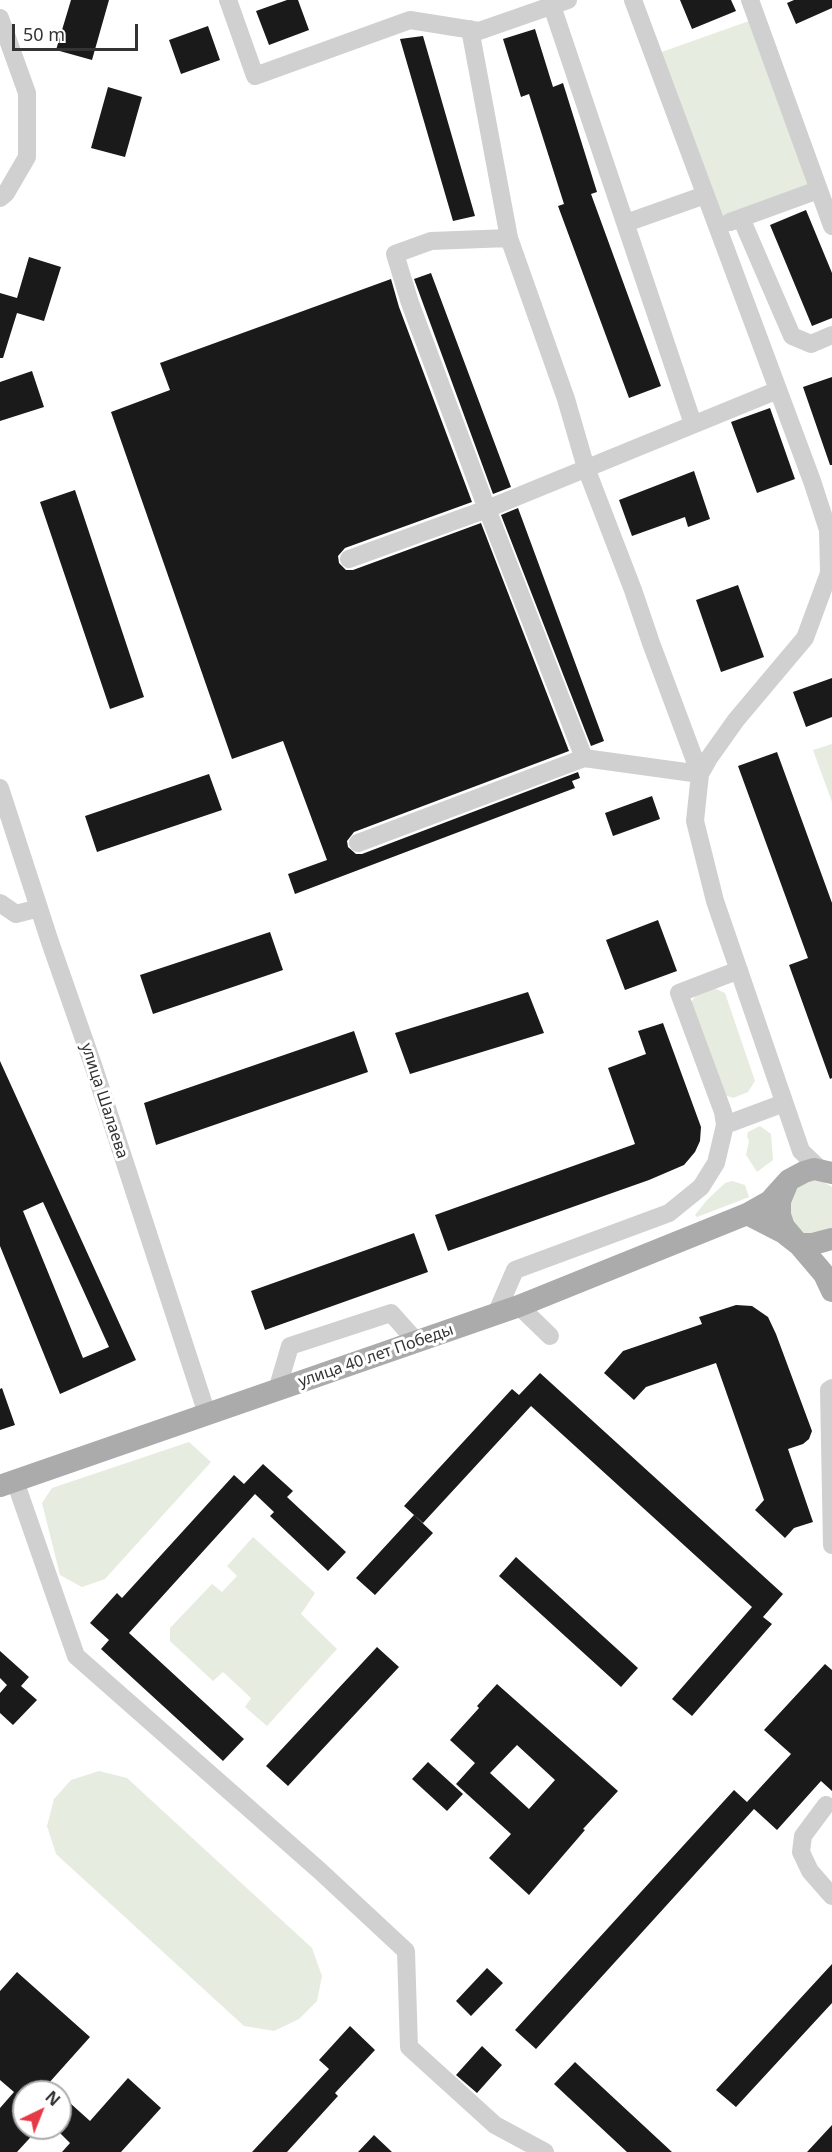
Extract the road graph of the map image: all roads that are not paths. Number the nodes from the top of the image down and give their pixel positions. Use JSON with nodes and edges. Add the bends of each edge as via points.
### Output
{"nodes":[{"id":1,"x":228,"y":0,"type":"edge"},
{"id":2,"x":633,"y":0,"type":"edge"},
{"id":3,"x":750,"y":0,"type":"edge"},
{"id":4,"x":556,"y":2,"type":"edge"},
{"id":5,"x":0,"y":18,"type":"edge"},
{"id":6,"x":470,"y":30,"type":"junction"},
{"id":7,"x":818,"y":190,"type":"junction"},
{"id":8,"x":705,"y":195,"type":"junction"},
{"id":9,"x":0,"y":198,"type":"edge"},
{"id":10,"x":741,"y":218,"type":"junction"},
{"id":11,"x":626,"y":223,"type":"junction"},
{"id":12,"x":832,"y":226,"type":"edge"},
{"id":13,"x":716,"y":227,"type":"junction"},
{"id":14,"x":509,"y":238,"type":"junction"},
{"id":15,"x":832,"y":335,"type":"edge"},
{"id":16,"x":778,"y":390,"type":"junction"},
{"id":17,"x":693,"y":424,"type":"junction"},
{"id":18,"x":585,"y":468,"type":"junction"},
{"id":19,"x":487,"y":508,"type":"junction"},
{"id":20,"x":349,"y":559,"type":"dead end"},
{"id":21,"x":584,"y":758,"type":"junction"},
{"id":22,"x":700,"y":774,"type":"junction"},
{"id":23,"x":0,"y":788,"type":"edge"},
{"id":24,"x":6,"y":828,"type":"edge"},
{"id":25,"x":358,"y":843,"type":"dead end"},
{"id":26,"x":0,"y":903,"type":"edge"},
{"id":27,"x":39,"y":908,"type":"junction"},
{"id":28,"x":739,"y":970,"type":"junction"},
{"id":29,"x":784,"y":1103,"type":"junction"},
{"id":30,"x":725,"y":1125,"type":"junction"},
{"id":31,"x":801,"y":1151,"type":"junction"},
{"id":32,"x":829,"y":1174,"type":"edge"},
{"id":33,"x":789,"y":1180,"type":"junction"},
{"id":34,"x":747,"y":1214,"type":"junction"},
{"id":35,"x":832,"y":1239,"type":"edge"},
{"id":36,"x":798,"y":1244,"type":"junction"},
{"id":37,"x":832,"y":1291,"type":"edge"},
{"id":38,"x":519,"y":1305,"type":"junction"},
{"id":39,"x":496,"y":1314,"type":"junction"},
{"id":40,"x":550,"y":1336,"type":"dead end"},
{"id":41,"x":416,"y":1341,"type":"junction"},
{"id":42,"x":832,"y":1388,"type":"edge"},
{"id":43,"x":277,"y":1390,"type":"junction"},
{"id":44,"x":207,"y":1414,"type":"junction"},
{"id":45,"x":8,"y":1484,"type":"edge"},
{"id":46,"x":832,"y":1545,"type":"edge"},
{"id":47,"x":825,"y":1805,"type":"dead end"},
{"id":48,"x":832,"y":1896,"type":"edge"},
{"id":49,"x":545,"y":2152,"type":"edge"}],
"edges":[{"from":1,"to":6,"type":"street","via":[[255,76],[411,20]]},
{"from":2,"to":8,"type":"street"},
{"from":3,"to":7,"type":"street"},
{"from":4,"to":6,"type":"street","via":[[479,31]]},
{"from":4,"to":11,"type":"street"},
{"from":5,"to":9,"type":"street","via":[[27,93],[27,157]]},
{"from":6,"to":14,"type":"street"},
{"from":7,"to":10,"type":"street"},
{"from":7,"to":12,"type":"street"},
{"from":8,"to":11,"type":"street"},
{"from":8,"to":13,"type":"street"},
{"from":10,"to":13,"type":"street"},
{"from":10,"to":15,"type":"street","via":[[792,336],[812,344]]},
{"from":11,"to":17,"type":"street"},
{"from":13,"to":16,"type":"street"},
{"from":14,"to":18,"type":"street","via":[[566,399]]},
{"from":14,"to":19,"type":"street","via":[[431,241],[395,254]]},
{"from":16,"to":17,"type":"street"},
{"from":16,"to":22,"type":"street","via":[[828,530],[829,573],[805,638],[736,720]]},
{"from":17,"to":18,"type":"street"},
{"from":18,"to":19,"type":"street"},
{"from":18,"to":22,"type":"street"},
{"from":19,"to":20,"type":"street"},
{"from":19,"to":21,"type":"street"},
{"from":21,"to":22,"type":"street"},
{"from":21,"to":25,"type":"street"},
{"from":22,"to":28,"type":"street","via":[[695,821]]},
{"from":23,"to":24,"type":"street","name":"улица Шалаева"},
{"from":24,"to":27,"type":"street","name":"улица Шалаева"},
{"from":26,"to":27,"type":"street","via":[[16,914]]},
{"from":27,"to":44,"type":"street","name":"улица Шалаева"},
{"from":28,"to":29,"type":"street"},
{"from":28,"to":30,"type":"street","via":[[679,993]]},
{"from":29,"to":30,"type":"street"},
{"from":29,"to":31,"type":"street"},
{"from":30,"to":39,"type":"street","via":[[716,1163],[702,1187],[669,1213],[515,1270]]},
{"from":31,"to":32,"type":"street"},
{"from":31,"to":33,"type":"street"},
{"from":32,"to":33,"type":"main road","via":[[814,1169]]},
{"from":33,"to":34,"type":"main road","name":"улица 40 лет Победы","via":[[770,1201]]},
{"from":33,"to":36,"type":"main road","via":[[780,1201],[780,1215]]},
{"from":34,"to":36,"type":"main road"},
{"from":34,"to":38,"type":"main road","name":"улица 40 лет Победы"},
{"from":35,"to":36,"type":"main road"},
{"from":36,"to":37,"type":"main road","via":[[824,1274]]},
{"from":38,"to":39,"type":"main road","name":"улица 40 лет Победы"},
{"from":38,"to":40,"type":"street"},
{"from":39,"to":41,"type":"main road","name":"улица 40 лет Победы"},
{"from":41,"to":43,"type":"main road","name":"улица 40 лет Победы"},
{"from":41,"to":43,"type":"street","via":[[391,1313],[290,1346]]},
{"from":42,"to":46,"type":"street"},
{"from":43,"to":44,"type":"main road","name":"улица 40 лет Победы"},
{"from":44,"to":45,"type":"main road","name":"улица 40 лет Победы"},
{"from":45,"to":49,"type":"street","via":[[76,1656],[406,1951],[409,2047],[495,2125]]},
{"from":47,"to":48,"type":"street","via":[[804,1836],[801,1852],[810,1871]]}]}
